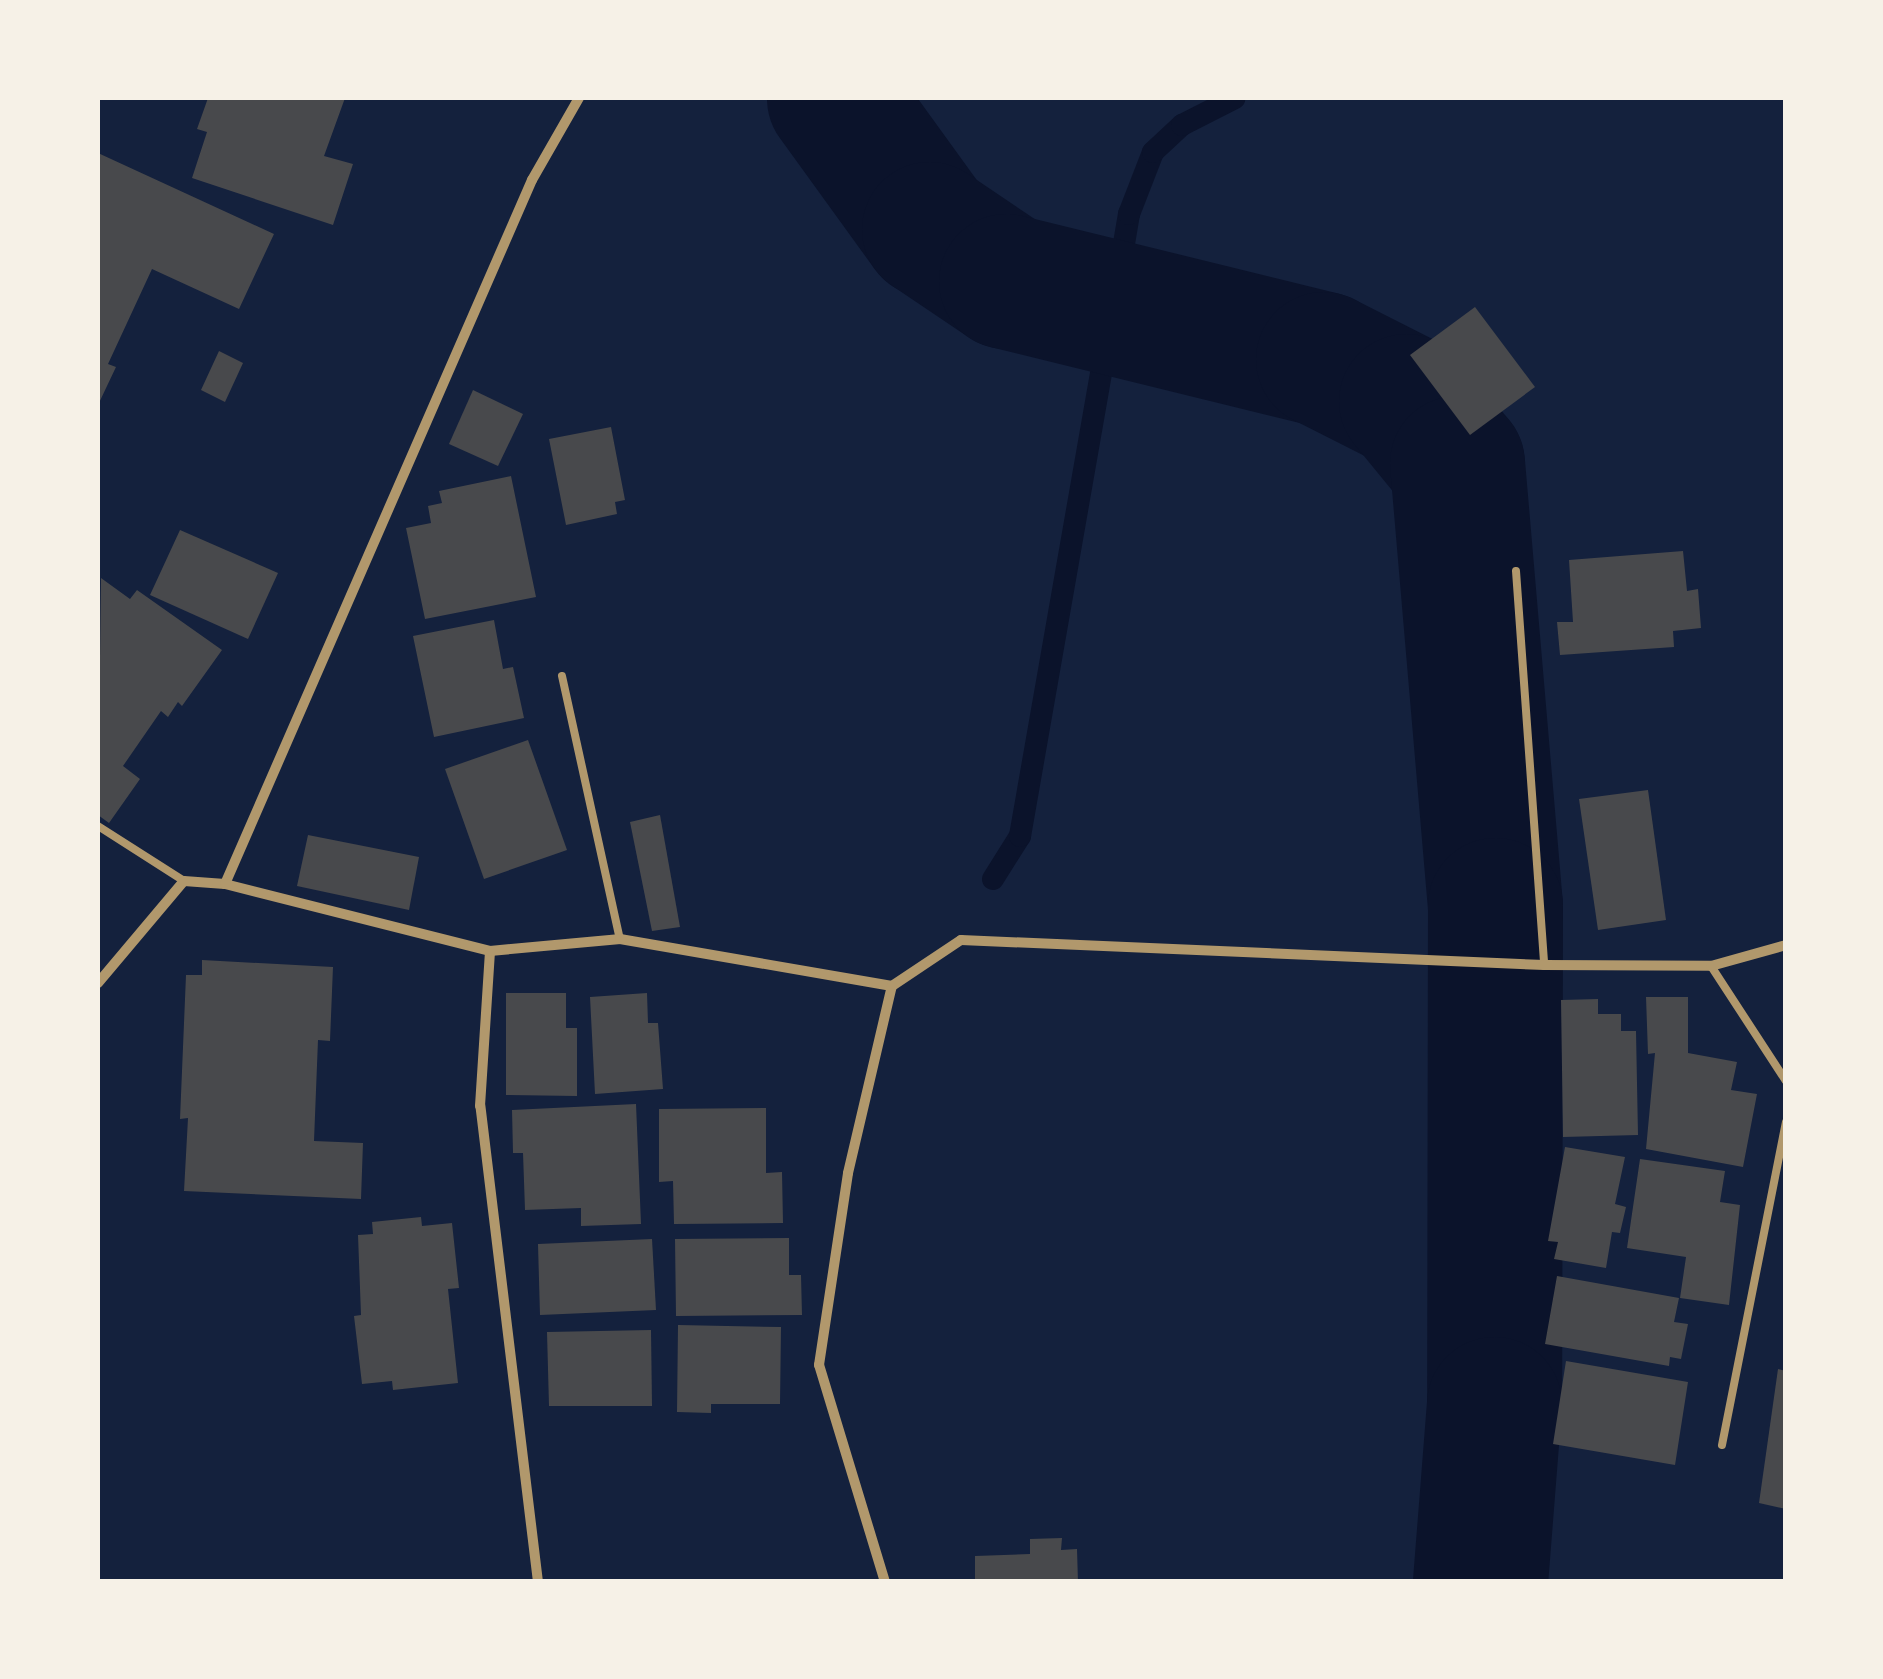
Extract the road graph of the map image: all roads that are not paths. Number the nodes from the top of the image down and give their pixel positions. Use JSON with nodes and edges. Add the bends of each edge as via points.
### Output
{"nodes":[{"id":1,"x":579,"y":98,"type":"edge"},
{"id":2,"x":1516,"y":571,"type":"dead end"},
{"id":3,"x":562,"y":676,"type":"dead end"},
{"id":4,"x":98,"y":826,"type":"edge"},
{"id":5,"x":184,"y":882,"type":"junction"},
{"id":6,"x":225,"y":884,"type":"junction"},
{"id":7,"x":620,"y":939,"type":"junction"},
{"id":8,"x":1786,"y":945,"type":"edge"},
{"id":9,"x":490,"y":951,"type":"junction"},
{"id":10,"x":1544,"y":965,"type":"junction"},
{"id":11,"x":1711,"y":966,"type":"junction"},
{"id":12,"x":98,"y":983,"type":"edge"},
{"id":13,"x":892,"y":986,"type":"junction"},
{"id":14,"x":1786,"y":1081,"type":"edge"},
{"id":15,"x":1786,"y":1122,"type":"edge"},
{"id":16,"x":1722,"y":1445,"type":"dead end"},
{"id":17,"x":538,"y":1582,"type":"edge"},
{"id":18,"x":885,"y":1582,"type":"edge"}],
"edges":[{"from":1,"to":6,"type":"street","via":[[532,180]]},
{"from":2,"to":10,"type":"lane"},
{"from":3,"to":7,"type":"lane"},
{"from":4,"to":5,"type":"lane"},
{"from":5,"to":6,"type":"street"},
{"from":5,"to":12,"type":"street"},
{"from":6,"to":9,"type":"street"},
{"from":7,"to":9,"type":"street"},
{"from":7,"to":13,"type":"street"},
{"from":8,"to":11,"type":"street"},
{"from":9,"to":17,"type":"street","via":[[480,1106]]},
{"from":10,"to":11,"type":"street"},
{"from":10,"to":13,"type":"street","via":[[962,940]]},
{"from":11,"to":14,"type":"lane"},
{"from":13,"to":18,"type":"street","via":[[848,1173],[819,1366]]},
{"from":15,"to":16,"type":"lane"}]}
